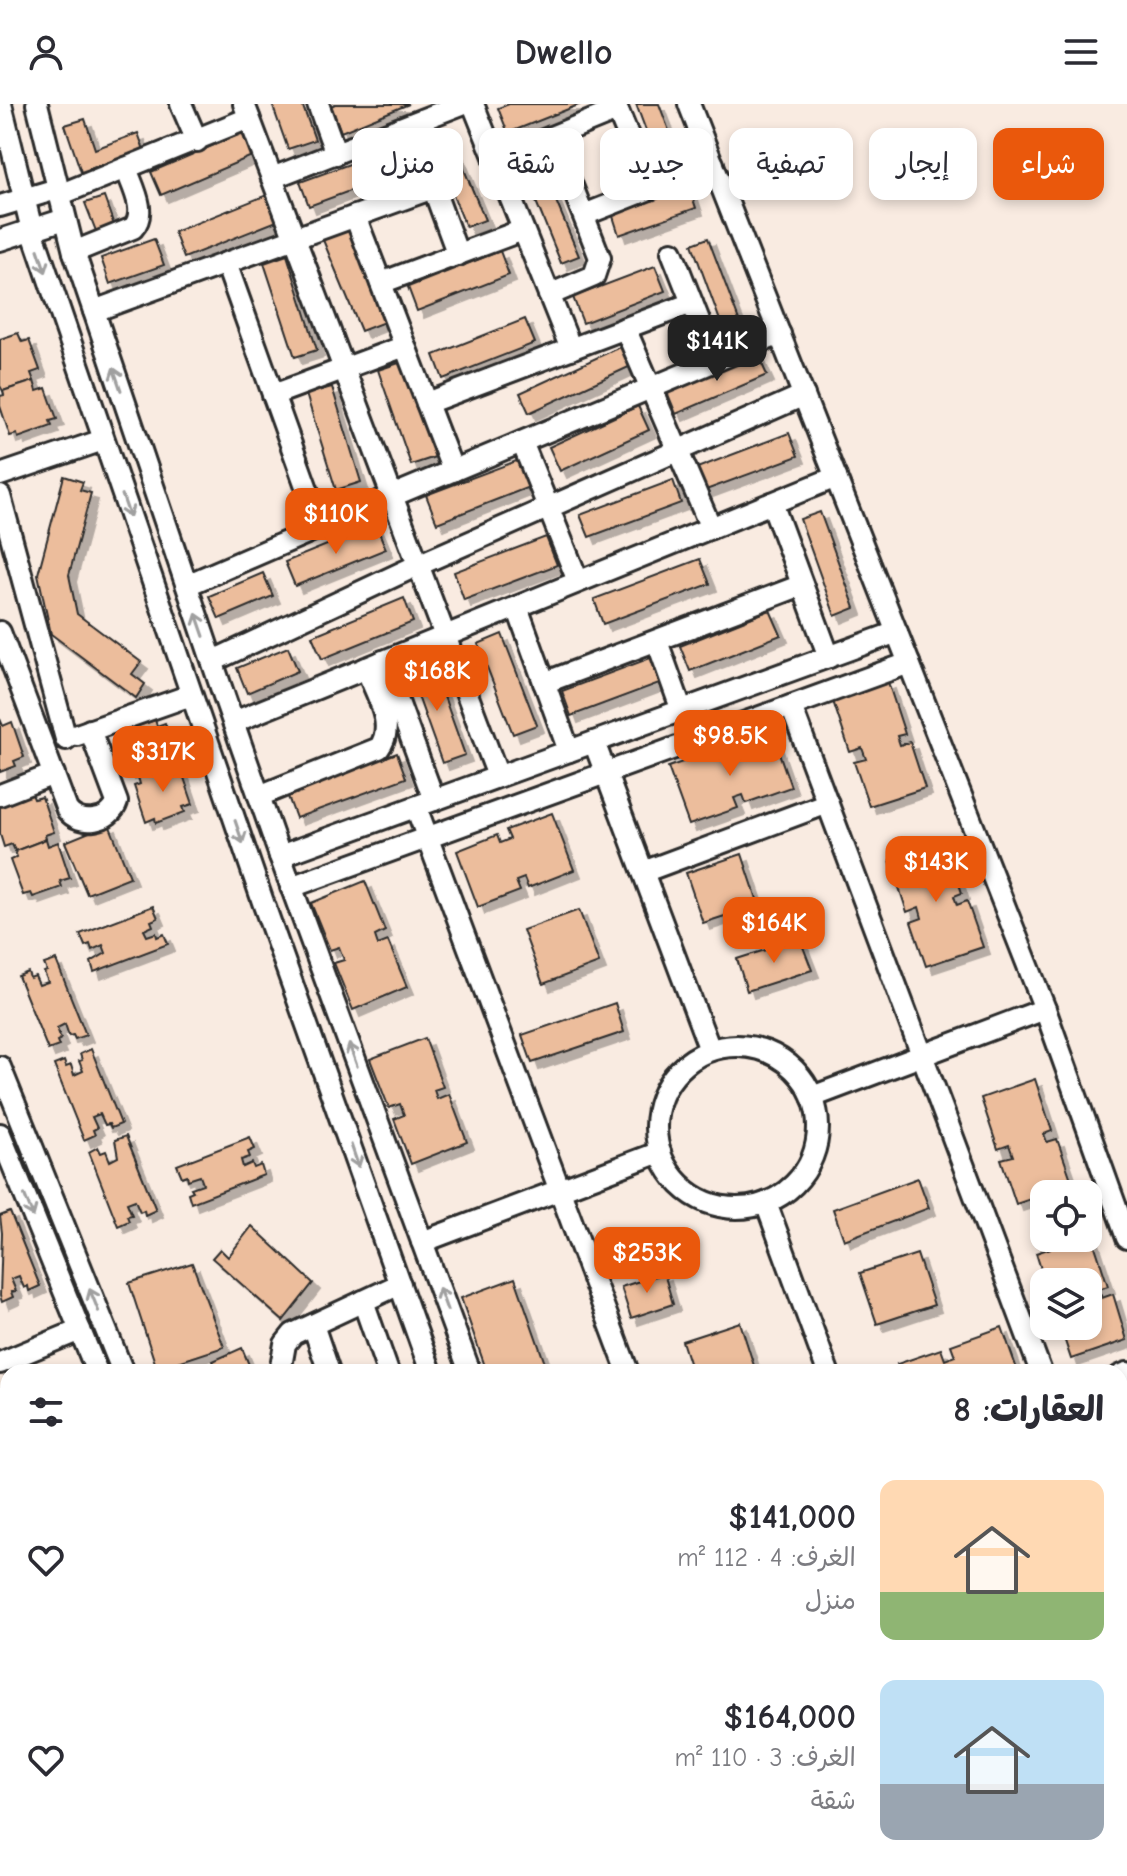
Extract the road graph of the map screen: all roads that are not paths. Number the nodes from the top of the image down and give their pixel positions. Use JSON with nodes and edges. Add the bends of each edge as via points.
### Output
{"nodes":[{"id":1,"x":1,"y":104,"type":"edge"},
{"id":2,"x":37,"y":104,"type":"edge"},
{"id":3,"x":181,"y":104,"type":"edge"},
{"id":4,"x":318,"y":104,"type":"edge"},
{"id":5,"x":462,"y":104,"type":"edge"},
{"id":6,"x":473,"y":104,"type":"edge"},
{"id":7,"x":689,"y":104,"type":"edge"},
{"id":8,"x":616,"y":107,"type":"edge"},
{"id":9,"x":247,"y":111,"type":"edge"},
{"id":10,"x":410,"y":125,"type":"junction"},
{"id":11,"x":411,"y":128,"type":"edge"},
{"id":12,"x":482,"y":128,"type":"edge"},
{"id":13,"x":572,"y":128,"type":"edge"},
{"id":14,"x":625,"y":128,"type":"edge"},
{"id":15,"x":699,"y":128,"type":"edge"},
{"id":16,"x":4,"y":132,"type":"edge"},
{"id":17,"x":197,"y":141,"type":"junction"},
{"id":18,"x":336,"y":154,"type":"junction"},
{"id":19,"x":713,"y":164,"type":"edge"},
{"id":20,"x":126,"y":168,"type":"junction"},
{"id":21,"x":272,"y":178,"type":"junction"},
{"id":22,"x":58,"y":192,"type":"junction"},
{"id":23,"x":24,"y":199,"type":"junction"},
{"id":24,"x":400,"y":200,"type":"edge"},
{"id":25,"x":437,"y":200,"type":"edge"},
{"id":26,"x":511,"y":200,"type":"edge"},
{"id":27,"x":578,"y":200,"type":"edge"},
{"id":28,"x":622,"y":200,"type":"edge"},
{"id":29,"x":0,"y":206,"type":"edge"},
{"id":30,"x":584,"y":215,"type":"junction"},
{"id":31,"x":355,"y":216,"type":"junction"},
{"id":32,"x":65,"y":219,"type":"junction"},
{"id":33,"x":32,"y":230,"type":"junction"},
{"id":34,"x":523,"y":230,"type":"junction"},
{"id":35,"x":294,"y":237,"type":"junction"},
{"id":36,"x":0,"y":240,"type":"edge"},
{"id":37,"x":74,"y":252,"type":"junction"},
{"id":38,"x":672,"y":252,"type":"dead end"},
{"id":39,"x":458,"y":255,"type":"junction"},
{"id":40,"x":226,"y":263,"type":"junction"},
{"id":41,"x":381,"y":283,"type":"junction"},
{"id":42,"x":549,"y":295,"type":"junction"},
{"id":43,"x":692,"y":303,"type":"junction"},
{"id":44,"x":94,"y":311,"type":"junction"},
{"id":45,"x":625,"y":328,"type":"junction"},
{"id":46,"x":780,"y":334,"type":"junction"},
{"id":47,"x":405,"y":346,"type":"junction"},
{"id":48,"x":571,"y":349,"type":"junction"},
{"id":49,"x":715,"y":361,"type":"junction"},
{"id":50,"x":344,"y":368,"type":"junction"},
{"id":51,"x":651,"y":388,"type":"junction"},
{"id":52,"x":273,"y":395,"type":"junction"},
{"id":53,"x":804,"y":395,"type":"junction"},
{"id":54,"x":427,"y":403,"type":"junction"},
{"id":55,"x":103,"y":440,"type":"junction"},
{"id":56,"x":522,"y":442,"type":"junction"},
{"id":57,"x":678,"y":451,"type":"junction"},
{"id":58,"x":453,"y":471,"type":"junction"},
{"id":59,"x":0,"y":475,"type":"edge"},
{"id":60,"x":836,"y":477,"type":"junction"},
{"id":61,"x":0,"y":496,"type":"edge"},
{"id":62,"x":392,"y":496,"type":"junction"},
{"id":63,"x":772,"y":503,"type":"junction"},
{"id":64,"x":549,"y":508,"type":"junction"},
{"id":65,"x":321,"y":528,"type":"junction"},
{"id":66,"x":711,"y":528,"type":"junction"},
{"id":67,"x":418,"y":565,"type":"junction"},
{"id":68,"x":578,"y":581,"type":"junction"},
{"id":69,"x":187,"y":585,"type":"junction"},
{"id":70,"x":802,"y":585,"type":"junction"},
{"id":71,"x":517,"y":607,"type":"junction"},
{"id":72,"x":0,"y":632,"type":"edge"},
{"id":73,"x":897,"y":632,"type":"junction"},
{"id":74,"x":444,"y":634,"type":"junction"},
{"id":75,"x":657,"y":641,"type":"junction"},
{"id":76,"x":829,"y":657,"type":"junction"},
{"id":77,"x":213,"y":661,"type":"junction"},
{"id":78,"x":909,"y":663,"type":"junction"},
{"id":79,"x":375,"y":665,"type":"junction"},
{"id":80,"x":544,"y":683,"type":"junction"},
{"id":81,"x":191,"y":695,"type":"junction"},
{"id":82,"x":791,"y":706,"type":"junction"},
{"id":83,"x":682,"y":711,"type":"junction"},
{"id":84,"x":395,"y":718,"type":"junction"},
{"id":85,"x":234,"y":722,"type":"junction"},
{"id":86,"x":90,"y":730,"type":"junction"},
{"id":87,"x":66,"y":739,"type":"junction"},
{"id":88,"x":594,"y":742,"type":"junction"},
{"id":89,"x":43,"y":747,"type":"junction"},
{"id":90,"x":569,"y":751,"type":"junction"},
{"id":91,"x":606,"y":773,"type":"junction"},
{"id":92,"x":54,"y":774,"type":"junction"},
{"id":93,"x":498,"y":776,"type":"junction"},
{"id":94,"x":0,"y":795,"type":"edge"},
{"id":95,"x":259,"y":796,"type":"junction"},
{"id":96,"x":425,"y":803,"type":"junction"},
{"id":97,"x":828,"y":803,"type":"junction"},
{"id":98,"x":427,"y":838,"type":"junction"},
{"id":99,"x":280,"y":856,"type":"junction"},
{"id":100,"x":643,"y":872,"type":"junction"},
{"id":101,"x":291,"y":887,"type":"junction"},
{"id":102,"x":1045,"y":1009,"type":"junction"},
{"id":103,"x":710,"y":1050,"type":"junction"},
{"id":104,"x":922,"y":1055,"type":"junction"},
{"id":105,"x":0,"y":1067,"type":"edge"},
{"id":106,"x":812,"y":1097,"type":"junction"},
{"id":107,"x":0,"y":1134,"type":"edge"},
{"id":108,"x":660,"y":1152,"type":"junction"},
{"id":109,"x":559,"y":1190,"type":"junction"},
{"id":110,"x":766,"y":1203,"type":"junction"},
{"id":111,"x":1127,"y":1238,"type":"edge"},
{"id":112,"x":422,"y":1242,"type":"junction"},
{"id":113,"x":400,"y":1284,"type":"junction"},
{"id":114,"x":363,"y":1301,"type":"junction"},
{"id":115,"x":313,"y":1325,"type":"junction"},
{"id":116,"x":80,"y":1330,"type":"junction"},
{"id":117,"x":0,"y":1363,"type":"edge"},
{"id":118,"x":94,"y":1364,"type":"edge"},
{"id":119,"x":120,"y":1364,"type":"edge"},
{"id":120,"x":282,"y":1364,"type":"edge"},
{"id":121,"x":326,"y":1364,"type":"edge"},
{"id":122,"x":385,"y":1364,"type":"edge"},
{"id":123,"x":428,"y":1364,"type":"edge"},
{"id":124,"x":467,"y":1364,"type":"edge"},
{"id":125,"x":625,"y":1364,"type":"edge"},
{"id":126,"x":825,"y":1364,"type":"edge"},
{"id":127,"x":1038,"y":1364,"type":"edge"}],
"edges":[{"from":1,"to":16,"type":"street"},
{"from":2,"to":22,"type":"street"},
{"from":3,"to":17,"type":"street"},
{"from":4,"to":18,"type":"street"},
{"from":5,"to":10,"type":"street"},
{"from":6,"to":12,"type":"street"},
{"from":7,"to":15,"type":"street"},
{"from":8,"to":13,"type":"street"},
{"from":8,"to":14,"type":"street"},
{"from":9,"to":17,"type":"street"},
{"from":9,"to":21,"type":"street"},
{"from":10,"to":11,"type":"street"},
{"from":10,"to":18,"type":"street"},
{"from":16,"to":23,"type":"street"},
{"from":17,"to":20,"type":"street"},
{"from":18,"to":21,"type":"street"},
{"from":19,"to":46,"type":"street"},
{"from":20,"to":22,"type":"street"},
{"from":20,"to":37,"type":"street","via":[[140,213],[137,224]]},
{"from":21,"to":35,"type":"street"},
{"from":22,"to":23,"type":"street"},
{"from":22,"to":32,"type":"street"},
{"from":23,"to":29,"type":"street"},
{"from":23,"to":33,"type":"street"},
{"from":24,"to":31,"type":"street"},
{"from":25,"to":39,"type":"street"},
{"from":26,"to":34,"type":"street"},
{"from":27,"to":30,"type":"street"},
{"from":28,"to":30,"type":"street"},
{"from":30,"to":42,"type":"street","via":[[600,258],[598,270]]},
{"from":31,"to":35,"type":"street"},
{"from":31,"to":41,"type":"street"},
{"from":32,"to":33,"type":"street"},
{"from":32,"to":37,"type":"street"},
{"from":33,"to":36,"type":"street"},
{"from":33,"to":55,"type":"street","one_way":true},
{"from":34,"to":39,"type":"street"},
{"from":34,"to":42,"type":"street"},
{"from":35,"to":40,"type":"street"},
{"from":35,"to":50,"type":"street"},
{"from":37,"to":44,"type":"street"},
{"from":38,"to":43,"type":"street"},
{"from":39,"to":41,"type":"street"},
{"from":40,"to":44,"type":"street"},
{"from":40,"to":52,"type":"street"},
{"from":41,"to":47,"type":"street"},
{"from":42,"to":48,"type":"street"},
{"from":43,"to":45,"type":"street"},
{"from":43,"to":49,"type":"street"},
{"from":69,"to":44,"type":"street","one_way":true},
{"from":45,"to":48,"type":"street"},
{"from":45,"to":51,"type":"street"},
{"from":46,"to":49,"type":"street"},
{"from":46,"to":53,"type":"street"},
{"from":47,"to":50,"type":"street"},
{"from":47,"to":54,"type":"street"},
{"from":48,"to":54,"type":"street"},
{"from":49,"to":51,"type":"street"},
{"from":50,"to":52,"type":"street"},
{"from":50,"to":62,"type":"street"},
{"from":51,"to":56,"type":"street"},
{"from":51,"to":57,"type":"street"},
{"from":52,"to":65,"type":"street"},
{"from":53,"to":57,"type":"street"},
{"from":53,"to":60,"type":"street"},
{"from":54,"to":58,"type":"street"},
{"from":55,"to":59,"type":"street"},
{"from":55,"to":81,"type":"street","one_way":true},
{"from":56,"to":58,"type":"street"},
{"from":56,"to":64,"type":"street"},
{"from":57,"to":64,"type":"street"},
{"from":57,"to":66,"type":"street"},
{"from":58,"to":62,"type":"street"},
{"from":60,"to":63,"type":"street"},
{"from":60,"to":73,"type":"street"},
{"from":61,"to":87,"type":"street"},
{"from":62,"to":65,"type":"street"},
{"from":62,"to":67,"type":"street"},
{"from":63,"to":66,"type":"street"},
{"from":63,"to":70,"type":"street"},
{"from":64,"to":67,"type":"street"},
{"from":64,"to":68,"type":"street"},
{"from":65,"to":69,"type":"street"},
{"from":66,"to":68,"type":"street"},
{"from":67,"to":74,"type":"street"},
{"from":67,"to":77,"type":"street"},
{"from":68,"to":71,"type":"street"},
{"from":77,"to":69,"type":"street","one_way":true},
{"from":70,"to":75,"type":"street"},
{"from":70,"to":76,"type":"street"},
{"from":71,"to":74,"type":"street"},
{"from":71,"to":80,"type":"street"},
{"from":72,"to":89,"type":"street"},
{"from":73,"to":76,"type":"street"},
{"from":73,"to":78,"type":"street"},
{"from":74,"to":79,"type":"street"},
{"from":74,"to":93,"type":"street"},
{"from":75,"to":80,"type":"street"},
{"from":75,"to":83,"type":"street"},
{"from":76,"to":83,"type":"street"},
{"from":77,"to":85,"type":"street"},
{"from":78,"to":82,"type":"street"},
{"from":78,"to":102,"type":"street"},
{"from":79,"to":84,"type":"street"},
{"from":79,"to":85,"type":"street"},
{"from":80,"to":90,"type":"street"},
{"from":81,"to":86,"type":"street"},
{"from":81,"to":113,"type":"street","one_way":true},
{"from":82,"to":91,"type":"street"},
{"from":82,"to":97,"type":"street"},
{"from":83,"to":88,"type":"street"},
{"from":84,"to":95,"type":"street","via":[[373,752]]},
{"from":84,"to":96,"type":"street"},
{"from":85,"to":95,"type":"street"},
{"from":86,"to":87,"type":"street"},
{"from":86,"to":92,"type":"street","via":[[117,798],[115,809],[88,821],[76,819],[67,810]]},
{"from":87,"to":89,"type":"street"},
{"from":88,"to":90,"type":"street"},
{"from":88,"to":91,"type":"street"},
{"from":89,"to":92,"type":"street"},
{"from":90,"to":93,"type":"street"},
{"from":91,"to":98,"type":"street"},
{"from":91,"to":100,"type":"street"},
{"from":92,"to":94,"type":"street"},
{"from":93,"to":96,"type":"street"},
{"from":95,"to":99,"type":"street"},
{"from":96,"to":98,"type":"street"},
{"from":96,"to":99,"type":"street"},
{"from":97,"to":100,"type":"street"},
{"from":97,"to":104,"type":"street"},
{"from":98,"to":101,"type":"street"},
{"from":98,"to":109,"type":"street"},
{"from":99,"to":101,"type":"street"},
{"from":100,"to":103,"type":"street"},
{"from":112,"to":101,"type":"street","one_way":true},
{"from":102,"to":104,"type":"street"},
{"from":102,"to":111,"type":"street"},
{"from":103,"to":106,"type":"street","via":[[734,1045],[759,1048],[799,1075]]},
{"from":103,"to":108,"type":"street","via":[[688,1062],[659,1102]]},
{"from":104,"to":106,"type":"street"},
{"from":104,"to":127,"type":"street"},
{"from":119,"to":105,"type":"street","one_way":true},
{"from":106,"to":110,"type":"street","via":[[818,1122],[805,1171]]},
{"from":107,"to":116,"type":"street","one_way":true},
{"from":108,"to":109,"type":"street"},
{"from":108,"to":110,"type":"street","via":[[672,1175],[714,1205]]},
{"from":109,"to":112,"type":"street"},
{"from":109,"to":125,"type":"street"},
{"from":110,"to":126,"type":"street"},
{"from":124,"to":112,"type":"street","one_way":true},
{"from":113,"to":114,"type":"street"},
{"from":113,"to":123,"type":"street"},
{"from":114,"to":115,"type":"street"},
{"from":114,"to":122,"type":"street"},
{"from":115,"to":120,"type":"street","via":[[289,1338]]},
{"from":115,"to":121,"type":"street"},
{"from":116,"to":117,"type":"street"},
{"from":116,"to":118,"type":"street"}]}
